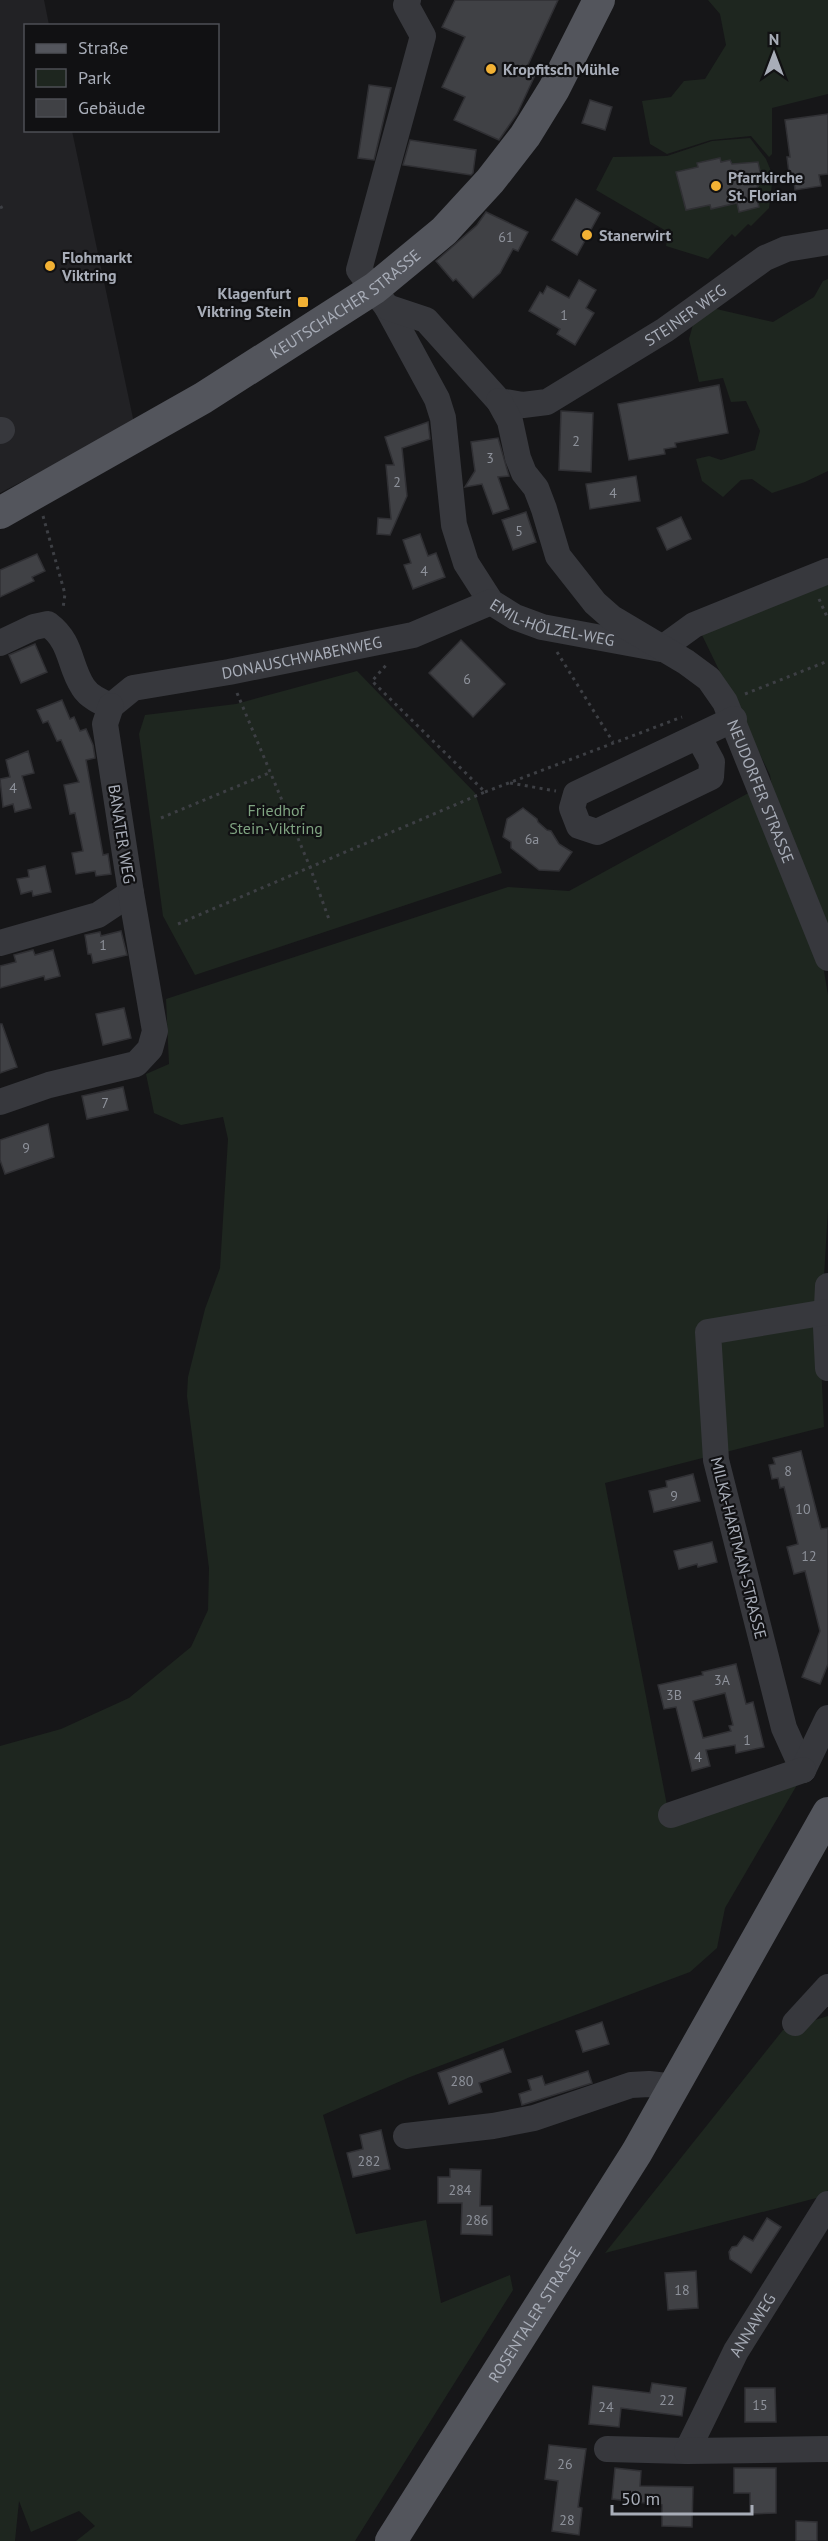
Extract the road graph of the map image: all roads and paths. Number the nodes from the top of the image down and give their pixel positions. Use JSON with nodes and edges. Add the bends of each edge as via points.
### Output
{"nodes":[{"id":1,"x":408,"y":0,"type":"edge"},
{"id":2,"x":599,"y":0,"type":"edge"},
{"id":3,"x":828,"y":242,"type":"edge"},
{"id":4,"x":381,"y":298,"type":"junction"},
{"id":5,"x":498,"y":400,"type":"junction"},
{"id":6,"x":547,"y":402,"type":"junction"},
{"id":7,"x":515,"y":440,"type":"junction"},
{"id":8,"x":36,"y":493,"type":"junction"},
{"id":9,"x":0,"y":513,"type":"edge"},
{"id":10,"x":828,"y":571,"type":"edge"},
{"id":11,"x":492,"y":602,"type":"junction"},
{"id":12,"x":542,"y":627,"type":"junction"},
{"id":13,"x":61,"y":634,"type":"junction"},
{"id":14,"x":412,"y":635,"type":"junction"},
{"id":15,"x":0,"y":643,"type":"edge"},
{"id":16,"x":661,"y":649,"type":"junction"},
{"id":17,"x":828,"y":661,"type":"edge"},
{"id":18,"x":229,"y":672,"type":"junction"},
{"id":19,"x":111,"y":706,"type":"junction"},
{"id":20,"x":729,"y":710,"type":"junction"},
{"id":21,"x":695,"y":725,"type":"junction"},
{"id":22,"x":613,"y":742,"type":"junction"},
{"id":23,"x":269,"y":773,"type":"junction"},
{"id":24,"x":508,"y":782,"type":"junction"},
{"id":25,"x":485,"y":792,"type":"junction"},
{"id":26,"x":576,"y":794,"type":"junction"},
{"id":27,"x":161,"y":818,"type":"dead end"},
{"id":28,"x":310,"y":867,"type":"junction"},
{"id":29,"x":131,"y":893,"type":"junction"},
{"id":30,"x":330,"y":922,"type":"dead end"},
{"id":31,"x":178,"y":924,"type":"dead end"},
{"id":32,"x":0,"y":943,"type":"edge"},
{"id":33,"x":828,"y":958,"type":"edge"},
{"id":34,"x":0,"y":1102,"type":"edge"},
{"id":35,"x":828,"y":1286,"type":"edge"},
{"id":36,"x":827,"y":1312,"type":"edge"},
{"id":37,"x":828,"y":1368,"type":"edge"},
{"id":38,"x":828,"y":1718,"type":"edge"},
{"id":39,"x":803,"y":1770,"type":"junction"},
{"id":40,"x":671,"y":1815,"type":"dead end"},
{"id":41,"x":824,"y":1831,"type":"edge"},
{"id":42,"x":828,"y":1987,"type":"edge"},
{"id":43,"x":795,"y":2022,"type":"dead end"},
{"id":44,"x":676,"y":2087,"type":"junction"},
{"id":45,"x":405,"y":2136,"type":"dead end"},
{"id":46,"x":828,"y":2204,"type":"edge"},
{"id":47,"x":607,"y":2449,"type":"dead end"},
{"id":48,"x":828,"y":2449,"type":"edge"},
{"id":49,"x":687,"y":2451,"type":"junction"},
{"id":50,"x":391,"y":2541,"type":"edge"}],
"edges":[{"from":1,"to":4,"type":"street","name":"EMIL-HÖLZEL-WEG","via":[[406,5],[423,36],[359,270]]},
{"from":2,"to":4,"type":"main road","name":"KEUTSCHACHER STRASSE","via":[[554,89],[518,145],[490,181]]},
{"from":3,"to":6,"type":"street","name":"STEINER WEG","via":[[786,249],[765,258],[665,330]]},
{"from":4,"to":5,"type":"street","via":[[426,320]]},
{"from":4,"to":8,"type":"main road","name":"KEUTSCHACHER STRASSE"},
{"from":4,"to":11,"type":"street","name":"EMIL-HÖLZEL-WEG","via":[[437,399],[443,418],[454,525],[466,563]]},
{"from":5,"to":6,"type":"street","name":"STEINER WEG","via":[[523,405]]},
{"from":5,"to":7,"type":"street"},
{"from":6,"to":7,"type":"street","name":"STEINER WEG","via":[[524,422]]},
{"from":7,"to":16,"type":"street","via":[[518,458],[536,488],[558,555],[595,603]]},
{"from":8,"to":9,"type":"main road","name":"KEUTSCHACHER STRASSE"},
{"from":8,"to":13,"type":"path","via":[[65,594]]},
{"from":10,"to":16,"type":"street","via":[[694,625]]},
{"from":11,"to":12,"type":"street","name":"EMIL-HÖLZEL-WEG","via":[[515,617]]},
{"from":11,"to":14,"type":"street","name":"DONAUSCHWABENWEG"},
{"from":12,"to":16,"type":"street","name":"EMIL-HÖLZEL-WEG"},
{"from":12,"to":22,"type":"path"},
{"from":13,"to":15,"type":"street","via":[[48,624]]},
{"from":13,"to":19,"type":"street","via":[[83,688]]},
{"from":14,"to":18,"type":"street","name":"DONAUSCHWABENWEG"},
{"from":14,"to":25,"type":"path","via":[[372,681]]},
{"from":16,"to":20,"type":"street","name":"NEUDORFER STRASSE","via":[[709,679]]},
{"from":17,"to":20,"type":"path"},
{"from":18,"to":19,"type":"street","name":"DONAUSCHWABENWEG","via":[[133,688]]},
{"from":18,"to":23,"type":"path"},
{"from":19,"to":29,"type":"street","name":"BANATER WEG","via":[[105,724]]},
{"from":20,"to":21,"type":"street"},
{"from":20,"to":33,"type":"street","name":"NEUDORFER STRASSE"},
{"from":21,"to":22,"type":"path"},
{"from":21,"to":26,"type":"street"},
{"from":21,"to":26,"type":"street","via":[[712,762],[711,777],[597,832],[579,826],[572,808]]},
{"from":22,"to":24,"type":"path"},
{"from":23,"to":27,"type":"path"},
{"from":23,"to":28,"type":"path"},
{"from":24,"to":25,"type":"path"},
{"from":24,"to":26,"type":"path"},
{"from":25,"to":28,"type":"path"},
{"from":28,"to":30,"type":"path"},
{"from":28,"to":31,"type":"path"},
{"from":29,"to":32,"type":"street","name":"BANATER WEG","via":[[98,915]]},
{"from":29,"to":34,"type":"street","via":[[155,1031],[150,1048],[136,1064],[49,1085]]},
{"from":35,"to":36,"type":"street"},
{"from":36,"to":37,"type":"street"},
{"from":36,"to":39,"type":"street","name":"MILKA-HARTMAN-STRASSE","via":[[708,1332],[716,1460],[784,1728]]},
{"from":38,"to":39,"type":"street"},
{"from":39,"to":40,"type":"street"},
{"from":41,"to":44,"type":"main road","name":"ROSENTALER STRASSE"},
{"from":42,"to":43,"type":"street"},
{"from":44,"to":45,"type":"street","via":[[631,2085],[534,2118]]},
{"from":44,"to":50,"type":"main road","name":"ROSENTALER STRASSE"},
{"from":46,"to":49,"type":"street","name":"ANNAWEG","via":[[736,2351]]},
{"from":47,"to":49,"type":"street"},
{"from":48,"to":49,"type":"street"}]}
